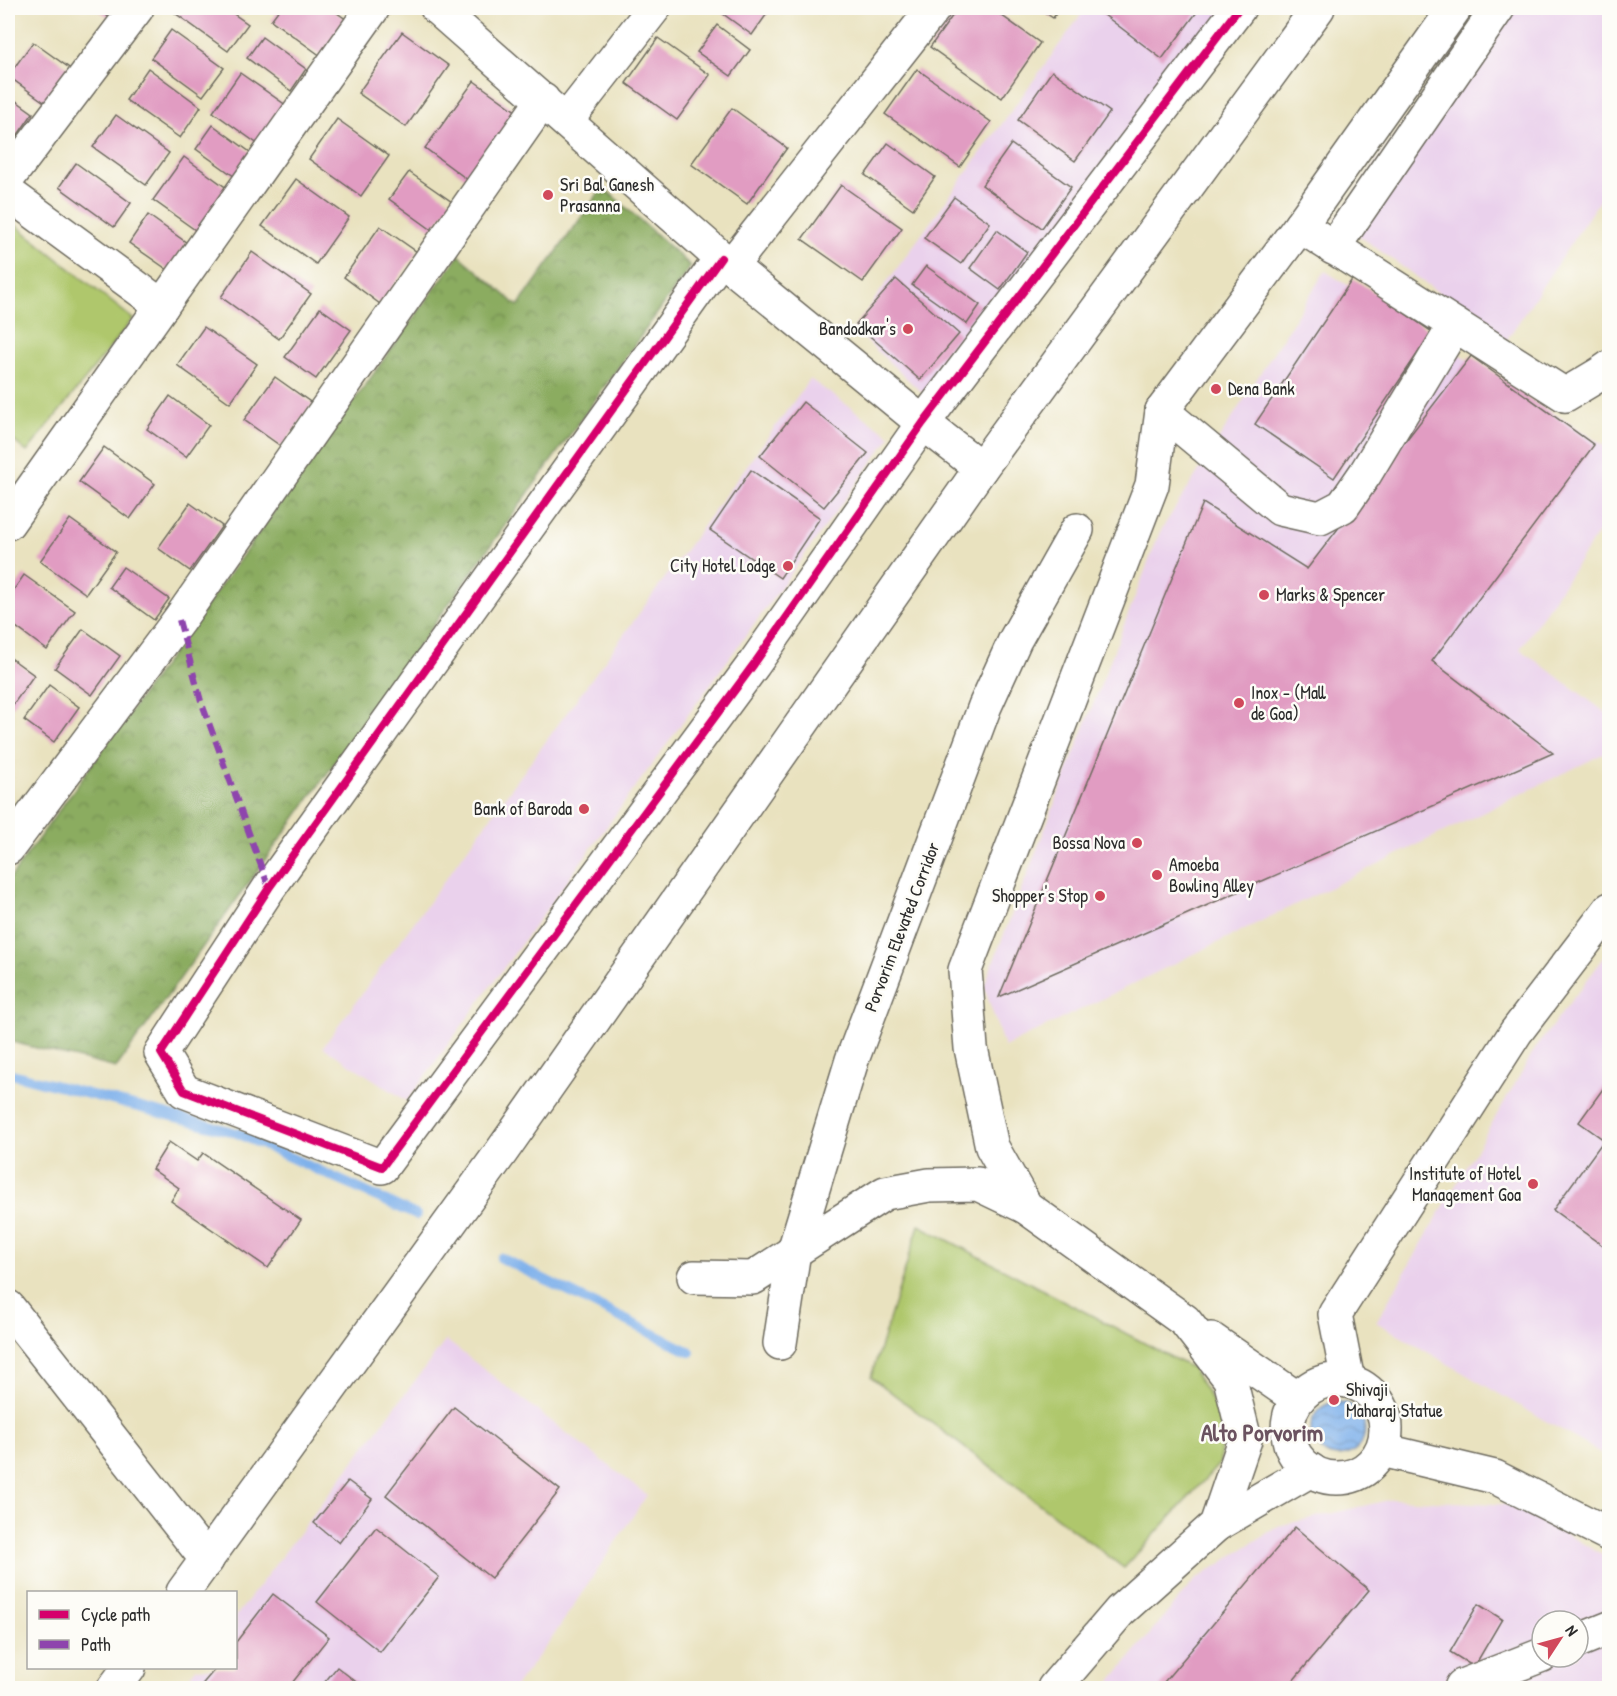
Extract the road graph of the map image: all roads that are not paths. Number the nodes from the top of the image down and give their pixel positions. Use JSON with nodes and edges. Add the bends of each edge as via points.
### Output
{"nodes":[{"id":1,"x":137,"y":8,"type":"edge"},
{"id":2,"x":373,"y":8,"type":"edge"},
{"id":3,"x":437,"y":8,"type":"edge"},
{"id":4,"x":654,"y":8,"type":"edge"},
{"id":5,"x":934,"y":8,"type":"edge"},
{"id":6,"x":1239,"y":8,"type":"edge"},
{"id":7,"x":1318,"y":8,"type":"edge"},
{"id":8,"x":1455,"y":8,"type":"edge"},
{"id":9,"x":1498,"y":8,"type":"edge"},
{"id":10,"x":554,"y":110,"type":"junction"},
{"id":11,"x":8,"y":178,"type":"edge"},
{"id":12,"x":8,"y":193,"type":"edge"},
{"id":13,"x":1300,"y":226,"type":"junction"},
{"id":14,"x":1333,"y":248,"type":"junction"},
{"id":15,"x":726,"y":262,"type":"junction"},
{"id":16,"x":162,"y":306,"type":"junction"},
{"id":17,"x":1455,"y":325,"type":"junction"},
{"id":18,"x":1610,"y":367,"type":"edge"},
{"id":19,"x":1162,"y":411,"type":"junction"},
{"id":20,"x":923,"y":423,"type":"junction"},
{"id":21,"x":981,"y":468,"type":"junction"},
{"id":22,"x":10,"y":513,"type":"edge"},
{"id":23,"x":1077,"y":530,"type":"dead end"},
{"id":24,"x":8,"y":848,"type":"edge"},
{"id":25,"x":1610,"y":909,"type":"edge"},
{"id":26,"x":1026,"y":1207,"type":"junction"},
{"id":27,"x":794,"y":1251,"type":"junction"},
{"id":28,"x":694,"y":1277,"type":"dead end"},
{"id":29,"x":8,"y":1307,"type":"edge"},
{"id":30,"x":1185,"y":1321,"type":"junction"},
{"id":31,"x":780,"y":1343,"type":"dead end"},
{"id":32,"x":1348,"y":1381,"type":"junction"},
{"id":33,"x":1298,"y":1399,"type":"junction"},
{"id":34,"x":1382,"y":1450,"type":"junction"},
{"id":35,"x":1311,"y":1470,"type":"junction"},
{"id":36,"x":1216,"y":1526,"type":"junction"},
{"id":37,"x":1610,"y":1535,"type":"edge"},
{"id":38,"x":207,"y":1560,"type":"junction"},
{"id":39,"x":184,"y":1591,"type":"edge"},
{"id":40,"x":1610,"y":1628,"type":"edge"},
{"id":41,"x":1590,"y":1636,"type":"edge"},
{"id":42,"x":1530,"y":1660,"type":"edge"},
{"id":43,"x":128,"y":1669,"type":"edge"},
{"id":44,"x":114,"y":1689,"type":"edge"},
{"id":45,"x":1054,"y":1689,"type":"edge"},
{"id":46,"x":1461,"y":1689,"type":"edge"}],
"edges":[{"from":1,"to":11,"type":"main road"},
{"from":2,"to":16,"type":"main road"},
{"from":3,"to":10,"type":"main road"},
{"from":4,"to":10,"type":"main road"},
{"from":5,"to":15,"type":"main road"},
{"from":6,"to":20,"type":"main road"},
{"from":7,"to":21,"type":"main road"},
{"from":8,"to":13,"type":"main road"},
{"from":9,"to":14,"type":"main road"},
{"from":10,"to":15,"type":"main road"},
{"from":10,"to":24,"type":"main road"},
{"from":12,"to":16,"type":"main road"},
{"from":13,"to":14,"type":"main road"},
{"from":13,"to":19,"type":"main road"},
{"from":14,"to":17,"type":"main road"},
{"from":15,"to":20,"type":"main road"},
{"from":15,"to":20,"type":"main road","via":[[269,888],[161,1053],[184,1091],[382,1167],[754,664]]},
{"from":16,"to":22,"type":"main road"},
{"from":17,"to":18,"type":"main road","via":[[1565,395]]},
{"from":17,"to":19,"type":"main road","via":[[1343,506],[1320,518],[1280,509]]},
{"from":19,"to":26,"type":"main road","via":[[1152,485],[965,970],[971,1048],[992,1147]]},
{"from":20,"to":21,"type":"main road"},
{"from":21,"to":38,"type":"main road","via":[[502,1151]]},
{"from":23,"to":27,"type":"main road","name":"Porvorim Elevated Corridor","via":[[1015,640],[985,706],[852,1060]]},
{"from":25,"to":32,"type":"main road","via":[[1516,1032],[1335,1314]]},
{"from":26,"to":27,"type":"main road","via":[[978,1184],[929,1185],[885,1193]]},
{"from":26,"to":30,"type":"main road"},
{"from":27,"to":28,"type":"main road","via":[[753,1278]]},
{"from":27,"to":31,"type":"main road","name":"Porvorim Elevated Corridor"},
{"from":29,"to":38,"type":"main road"},
{"from":30,"to":33,"type":"main road"},
{"from":30,"to":36,"type":"main road","via":[[1230,1379],[1245,1440]]},
{"from":32,"to":33,"type":"main road","via":[[1321,1382]]},
{"from":32,"to":34,"type":"main road","via":[[1362,1386],[1382,1407],[1386,1421]]},
{"from":33,"to":35,"type":"main road","via":[[1288,1429],[1298,1460]]},
{"from":34,"to":35,"type":"main road","via":[[1373,1464],[1343,1478],[1326,1477]]},
{"from":34,"to":37,"type":"main road","via":[[1495,1477]]},
{"from":35,"to":36,"type":"main road"},
{"from":36,"to":45,"type":"main road","via":[[1120,1611]]},
{"from":38,"to":39,"type":"main road"},
{"from":40,"to":41,"type":"main road"},
{"from":42,"to":46,"type":"main road"},
{"from":43,"to":44,"type":"main road"}]}
